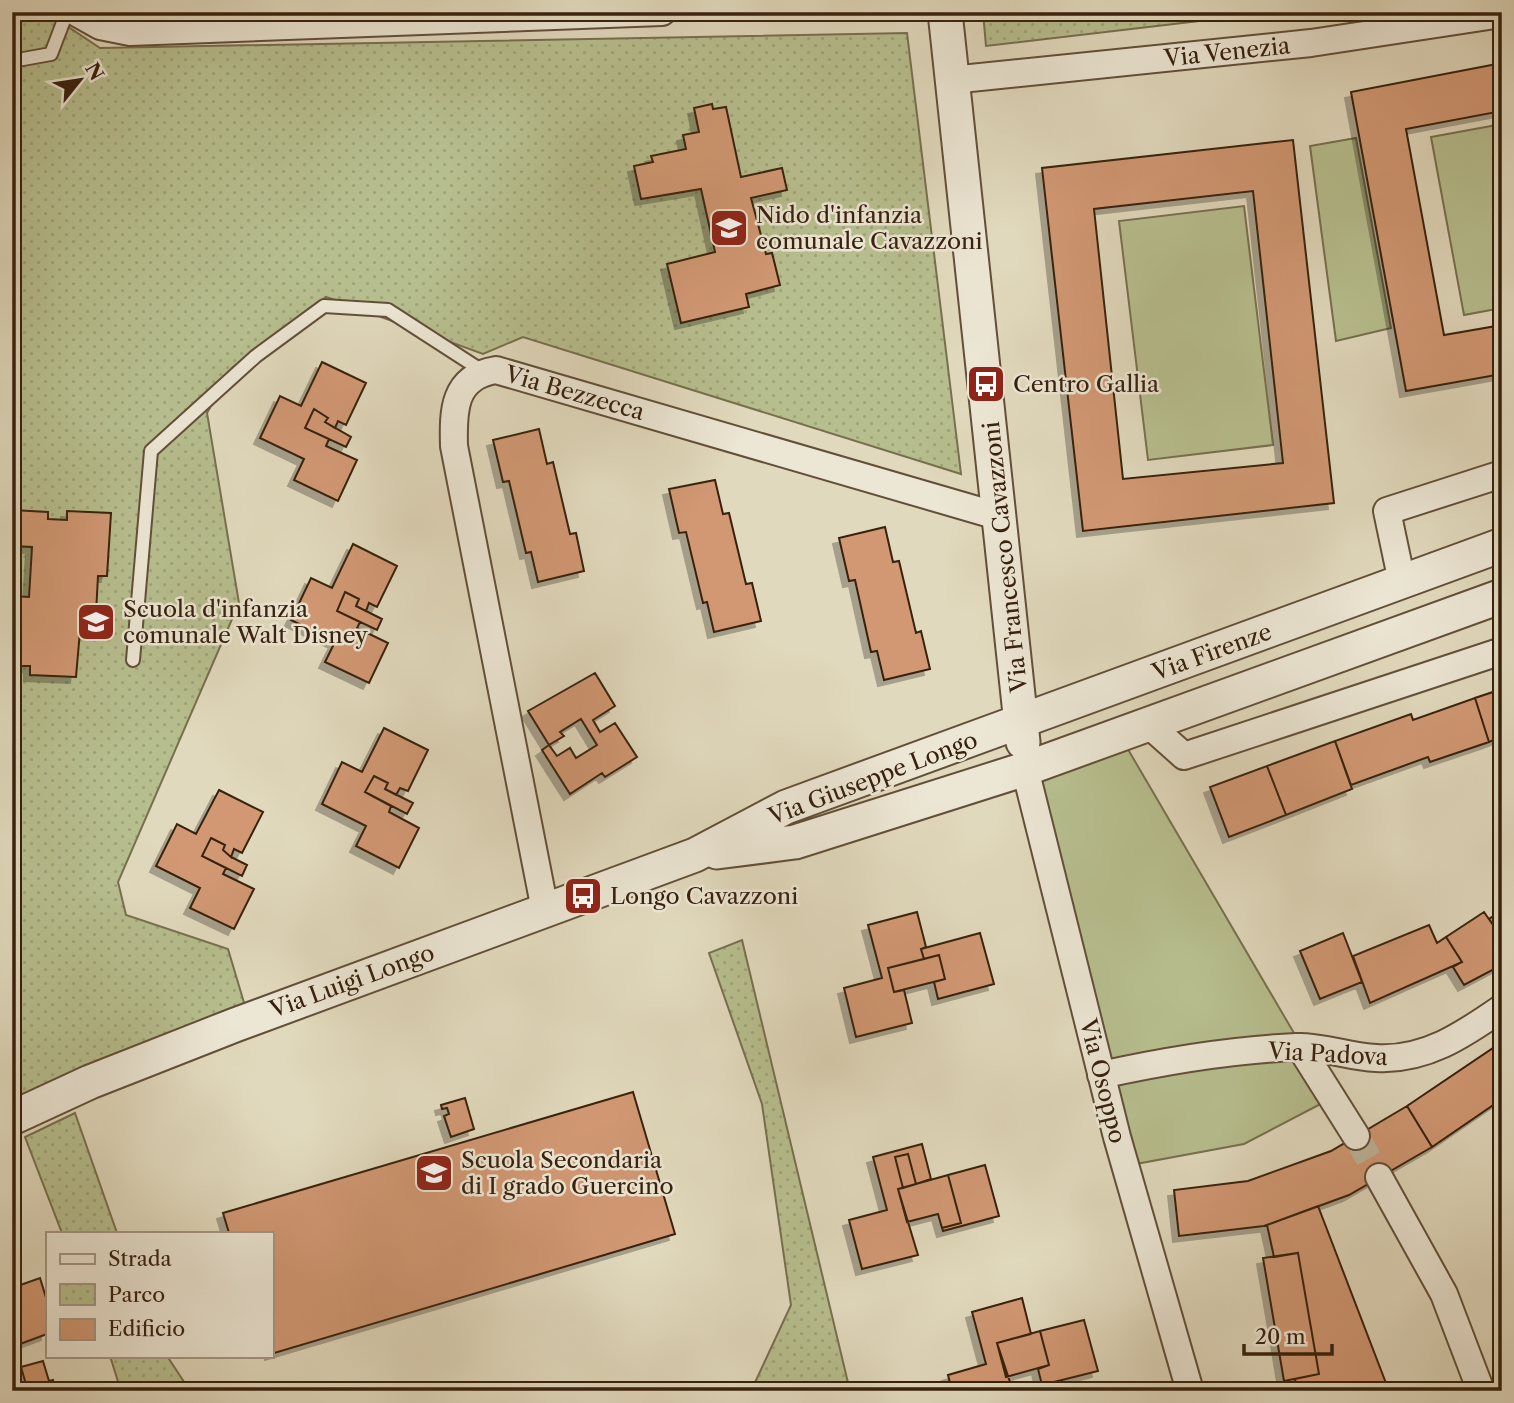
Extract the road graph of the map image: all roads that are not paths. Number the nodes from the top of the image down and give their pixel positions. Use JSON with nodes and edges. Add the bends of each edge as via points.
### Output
{"nodes":[{"id":1,"x":67,"y":12,"type":"edge"},
{"id":2,"x":75,"y":12,"type":"edge"},
{"id":3,"x":662,"y":12,"type":"edge"},
{"id":4,"x":945,"y":12,"type":"edge"},
{"id":5,"x":1502,"y":14,"type":"edge"},
{"id":6,"x":12,"y":61,"type":"edge"},
{"id":7,"x":951,"y":80,"type":"junction"},
{"id":8,"x":484,"y":372,"type":"junction"},
{"id":9,"x":1502,"y":474,"type":"edge"},
{"id":10,"x":1001,"y":517,"type":"junction"},
{"id":11,"x":1502,"y":545,"type":"edge"},
{"id":12,"x":1402,"y":582,"type":"junction"},
{"id":13,"x":1502,"y":596,"type":"edge"},
{"id":14,"x":1502,"y":651,"type":"edge"},
{"id":15,"x":133,"y":660,"type":"dead end"},
{"id":16,"x":1022,"y":722,"type":"junction"},
{"id":17,"x":1147,"y":723,"type":"junction"},
{"id":18,"x":1025,"y":769,"type":"junction"},
{"id":19,"x":695,"y":855,"type":"junction"},
{"id":20,"x":545,"y":909,"type":"junction"},
{"id":21,"x":1502,"y":1009,"type":"edge"},
{"id":22,"x":1300,"y":1047,"type":"junction"},
{"id":23,"x":1101,"y":1076,"type":"junction"},
{"id":24,"x":12,"y":1118,"type":"edge"},
{"id":25,"x":1356,"y":1136,"type":"tunnel mouth"},
{"id":26,"x":1379,"y":1177,"type":"tunnel mouth"},
{"id":27,"x":1190,"y":1391,"type":"edge"},
{"id":28,"x":1481,"y":1391,"type":"edge"}],
"edges":[{"from":1,"to":6,"type":"lane","via":[[51,54]]},
{"from":2,"to":3,"type":"street","via":[[100,26],[130,32]]},
{"from":4,"to":7,"type":"street","name":"Via Francesco Cavazzoni"},
{"from":5,"to":7,"type":"street","name":"Via Venezia","via":[[1311,43]]},
{"from":7,"to":10,"type":"street","name":"Via Francesco Cavazzoni"},
{"from":8,"to":10,"type":"street","name":"Via Bezzecca","via":[[496,370]]},
{"from":8,"to":15,"type":"lane","via":[[387,310],[324,306],[256,356],[151,450]]},
{"from":8,"to":20,"type":"street","name":"Via Bezzecca","via":[[460,391],[453,412],[454,446]]},
{"from":9,"to":12,"type":"street","via":[[1387,511]]},
{"from":10,"to":16,"type":"street","name":"Via Francesco Cavazzoni"},
{"from":11,"to":12,"type":"street","name":"Via Firenze"},
{"from":12,"to":16,"type":"street","name":"Via Firenze"},
{"from":13,"to":17,"type":"street","name":"Via Firenze"},
{"from":14,"to":17,"type":"street","via":[[1184,756]]},
{"from":16,"to":18,"type":"street","name":"Via Francesco Cavazzoni"},
{"from":16,"to":19,"type":"street","name":"Via Giuseppe Longo","via":[[786,807]]},
{"from":17,"to":18,"type":"street","name":"Via Firenze"},
{"from":18,"to":19,"type":"street","name":"Via Giuseppe Longo","via":[[795,842]]},
{"from":18,"to":23,"type":"street","name":"Via Osoppo"},
{"from":19,"to":20,"type":"street","name":"Via Luigi Longo"},
{"from":20,"to":24,"type":"street","name":"Via Luigi Longo","via":[[235,1025]]},
{"from":21,"to":22,"type":"street","name":"Via Padova","via":[[1439,1048],[1409,1057],[1376,1058]]},
{"from":22,"to":23,"type":"street","name":"Via Padova","via":[[1254,1050]]},
{"from":22,"to":25,"type":"street"},
{"from":23,"to":27,"type":"street","name":"Via Osoppo"},
{"from":26,"to":28,"type":"street","via":[[1444,1294]]}]}
